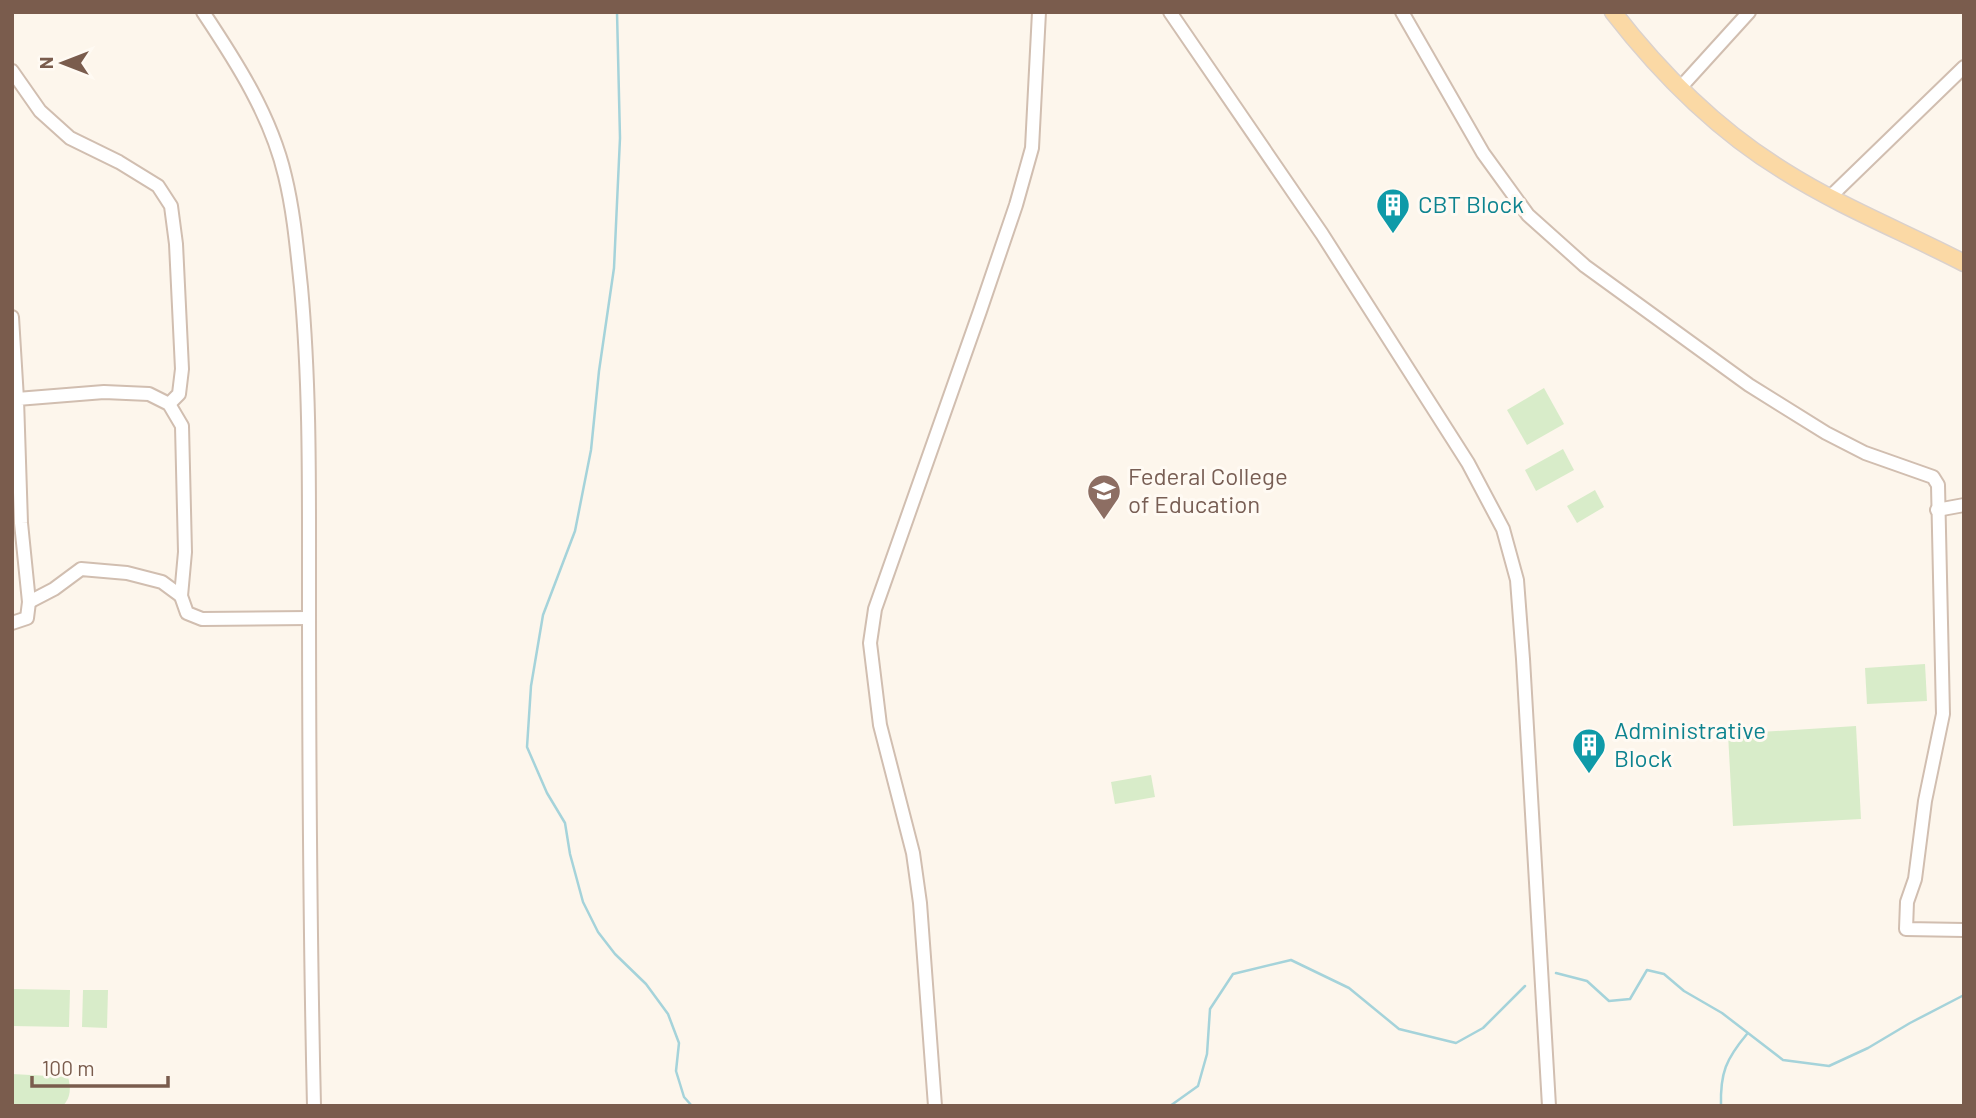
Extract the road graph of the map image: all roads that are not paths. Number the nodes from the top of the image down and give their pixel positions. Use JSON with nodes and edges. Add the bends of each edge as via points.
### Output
{"nodes":[{"id":1,"x":203,"y":12,"type":"edge"},
{"id":2,"x":1039,"y":12,"type":"edge"},
{"id":3,"x":1170,"y":12,"type":"edge"},
{"id":4,"x":1402,"y":12,"type":"edge"},
{"id":5,"x":1614,"y":12,"type":"edge"},
{"id":6,"x":1749,"y":12,"type":"edge"},
{"id":7,"x":1964,"y":67,"type":"edge"},
{"id":8,"x":12,"y":71,"type":"edge"},
{"id":9,"x":1679,"y":88,"type":"junction"},
{"id":10,"x":1830,"y":197,"type":"junction"},
{"id":11,"x":1964,"y":263,"type":"edge"},
{"id":12,"x":12,"y":317,"type":"edge"},
{"id":13,"x":17,"y":399,"type":"junction"},
{"id":14,"x":169,"y":404,"type":"junction"},
{"id":15,"x":1964,"y":505,"type":"edge"},
{"id":16,"x":1937,"y":510,"type":"junction"},
{"id":17,"x":181,"y":596,"type":"junction"},
{"id":18,"x":29,"y":602,"type":"junction"},
{"id":19,"x":309,"y":618,"type":"junction"},
{"id":20,"x":12,"y":623,"type":"edge"},
{"id":21,"x":1964,"y":930,"type":"edge"},
{"id":22,"x":314,"y":1106,"type":"edge"},
{"id":23,"x":935,"y":1106,"type":"edge"},
{"id":24,"x":1549,"y":1106,"type":"edge"}],
"edges":[{"from":1,"to":19,"type":"street","via":[[267,118],[285,175],[296,233],[308,408]]},
{"from":2,"to":23,"type":"street","via":[[1032,148],[875,609],[870,643],[880,725],[913,853]]},
{"from":3,"to":24,"type":"street","via":[[1344,268],[1468,463],[1503,528],[1517,580]]},
{"from":4,"to":16,"type":"street","via":[[1483,153],[1528,215],[1585,266],[1749,385],[1865,453],[1933,477],[1938,485]]},
{"from":5,"to":9,"type":"main road"},
{"from":6,"to":9,"type":"street"},
{"from":7,"to":10,"type":"street"},
{"from":8,"to":14,"type":"street","via":[[40,111],[70,138],[158,186],[171,206],[181,369],[179,394]]},
{"from":9,"to":10,"type":"main road","via":[[1764,158]]},
{"from":10,"to":11,"type":"main road"},
{"from":12,"to":13,"type":"street"},
{"from":13,"to":14,"type":"street","via":[[149,394]]},
{"from":13,"to":18,"type":"street","via":[[20,523]]},
{"from":14,"to":17,"type":"street","via":[[182,426],[185,552]]},
{"from":15,"to":16,"type":"street"},
{"from":16,"to":21,"type":"street","via":[[1943,714],[1906,929]]},
{"from":17,"to":18,"type":"street","via":[[162,582],[81,569]]},
{"from":17,"to":19,"type":"street","via":[[187,613],[202,620]]},
{"from":18,"to":20,"type":"street","via":[[27,618]]},
{"from":19,"to":22,"type":"street"}]}
